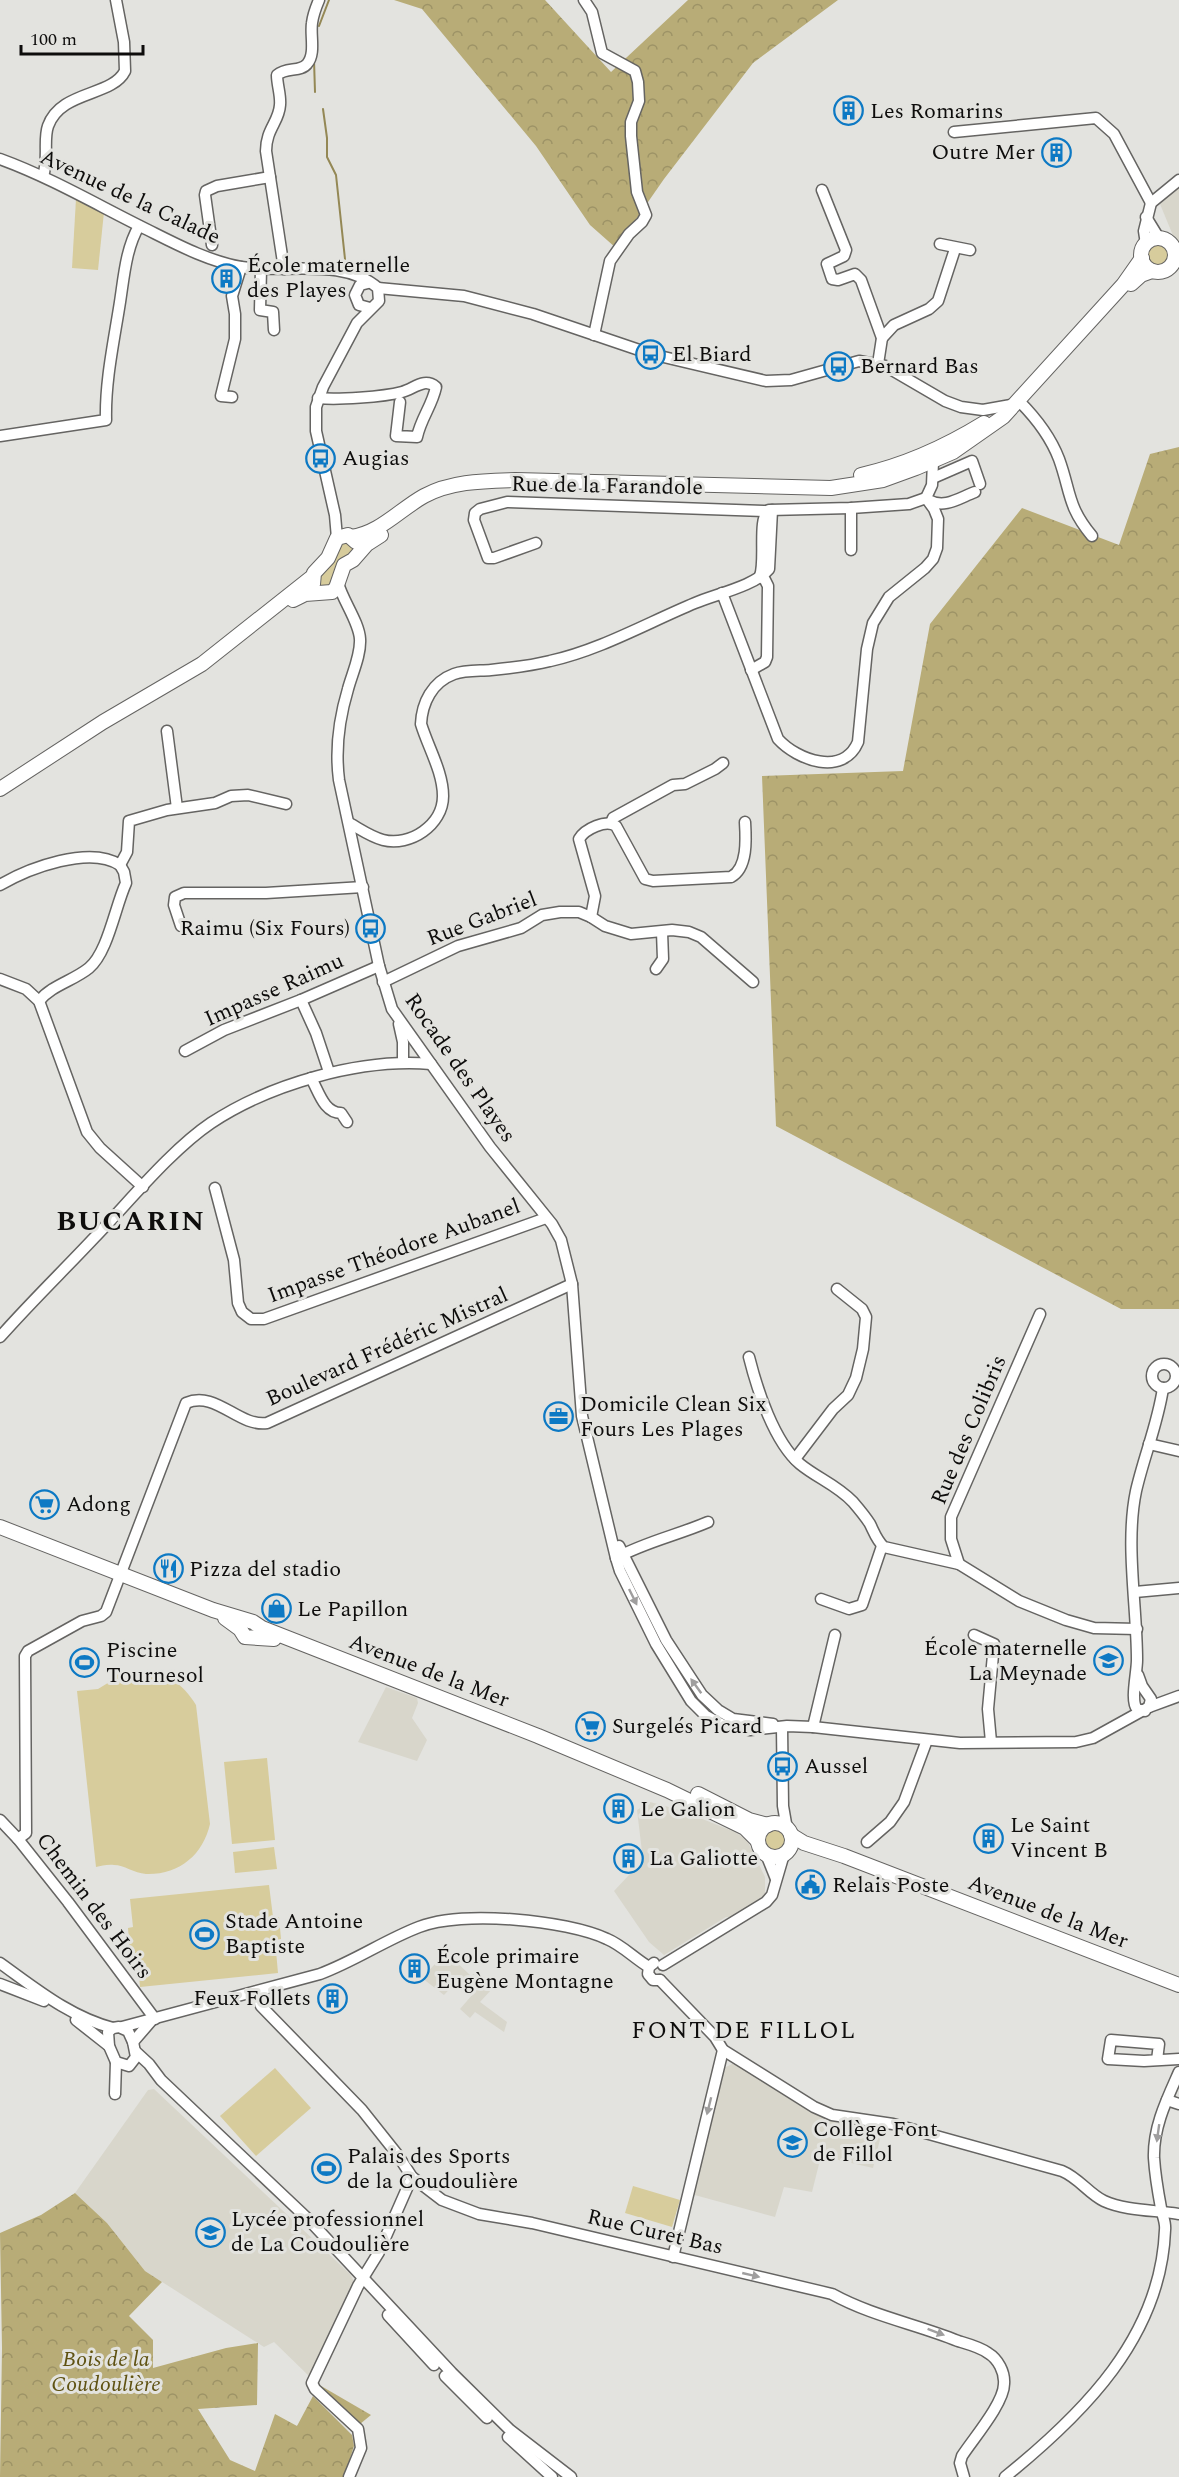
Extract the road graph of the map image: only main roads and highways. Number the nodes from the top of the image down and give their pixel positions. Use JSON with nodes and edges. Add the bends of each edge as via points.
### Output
{"nodes":[{"id":1,"x":1177,"y":257,"type":"edge"},
{"id":2,"x":1142,"y":258,"type":"junction"},
{"id":3,"x":1173,"y":270,"type":"edge"},
{"id":4,"x":1152,"y":271,"type":"junction"},
{"id":5,"x":1056,"y":360,"type":"junction"},
{"id":6,"x":1017,"y":401,"type":"junction"},
{"id":7,"x":497,"y":480,"type":"junction"},
{"id":8,"x":791,"y":487,"type":"junction"},
{"id":9,"x":345,"y":537,"type":"junction"},
{"id":10,"x":356,"y":555,"type":"junction"},
{"id":11,"x":312,"y":577,"type":"junction"},
{"id":12,"x":323,"y":593,"type":"junction"},
{"id":13,"x":272,"y":610,"type":"junction"},
{"id":14,"x":0,"y":789,"type":"edge"},
{"id":15,"x":0,"y":1527,"type":"edge"},
{"id":16,"x":538,"y":1736,"type":"junction"},
{"id":17,"x":771,"y":1824,"type":"junction"},
{"id":18,"x":789,"y":1832,"type":"junction"},
{"id":19,"x":758,"y":1841,"type":"junction"},
{"id":20,"x":784,"y":1854,"type":"junction"},
{"id":21,"x":867,"y":1865,"type":"junction"},
{"id":22,"x":1179,"y":1985,"type":"edge"}],
"edges":[{"from":1,"to":2,"type":"main road","via":[[1171,244],[1162,238],[1146,244]]},
{"from":1,"to":3,"type":"main road"},
{"from":2,"to":4,"type":"main road"},
{"from":2,"to":5,"type":"main road"},
{"from":3,"to":4,"type":"main road"},
{"from":4,"to":5,"type":"main road","via":[[1135,281],[1074,347]]},
{"from":5,"to":6,"type":"main road"},
{"from":6,"to":8,"type":"main road","via":[[976,428],[906,462],[853,477]]},
{"from":6,"to":8,"type":"main road","via":[[989,429],[933,462],[866,483],[831,488]]},
{"from":7,"to":8,"type":"main road"},
{"from":7,"to":9,"type":"main road","via":[[475,481],[430,493],[372,532]]},
{"from":7,"to":10,"type":"main road","via":[[434,502]]},
{"from":9,"to":10,"type":"main road","via":[[358,544]]},
{"from":9,"to":11,"type":"main road"},
{"from":10,"to":12,"type":"main road","via":[[345,565],[334,590]]},
{"from":11,"to":12,"type":"main road","via":[[314,586]]},
{"from":11,"to":13,"type":"main road"},
{"from":12,"to":13,"type":"main road","via":[[305,594]]},
{"from":13,"to":14,"type":"main road","via":[[201,664]]},
{"from":15,"to":16,"type":"main road","name":"Avenue de la Mer","via":[[250,1628],[304,1645]]},
{"from":16,"to":17,"type":"main road","name":"Avenue de la Mer","via":[[551,1736],[679,1786],[749,1820]]},
{"from":16,"to":19,"type":"main road","name":"Avenue de la Mer","via":[[702,1806],[745,1828]]},
{"from":17,"to":18,"type":"main road"},
{"from":17,"to":19,"type":"main road","via":[[760,1832]]},
{"from":18,"to":20,"type":"main road","via":[[791,1846]]},
{"from":18,"to":21,"type":"main road","name":"Avenue de la Mer","via":[[804,1843]]},
{"from":19,"to":20,"type":"main road","via":[[766,1854]]},
{"from":20,"to":21,"type":"main road","name":"Avenue de la Mer","via":[[813,1854]]},
{"from":21,"to":22,"type":"main road","name":"Avenue de la Mer"}]}
